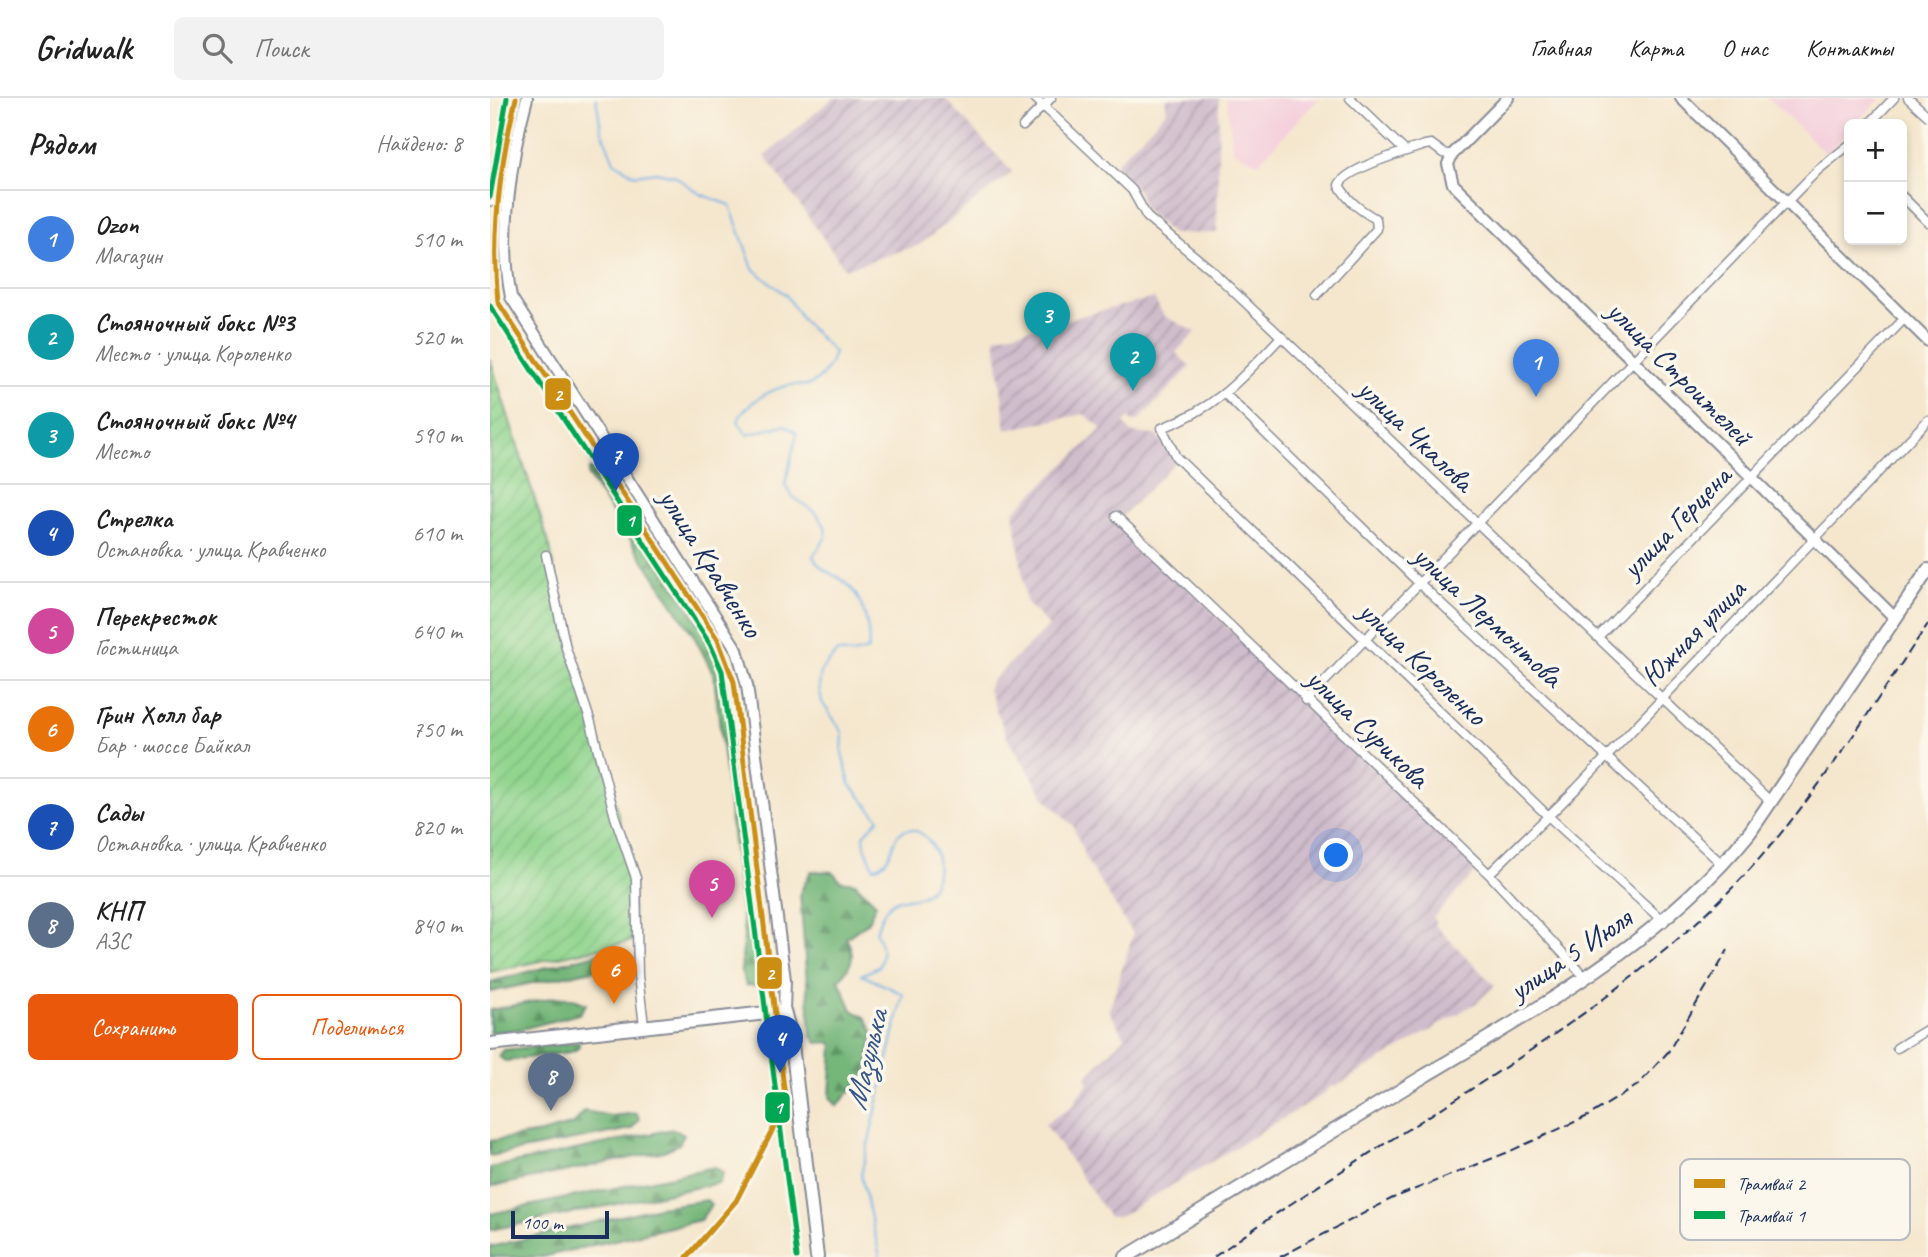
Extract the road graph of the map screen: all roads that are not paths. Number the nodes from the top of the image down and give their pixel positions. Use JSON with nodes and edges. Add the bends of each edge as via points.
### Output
{"nodes":[{"id":1,"x":527,"y":98,"type":"edge"},
{"id":2,"x":1035,"y":98,"type":"edge"},
{"id":3,"x":1051,"y":98,"type":"edge"},
{"id":4,"x":1350,"y":98,"type":"edge"},
{"id":5,"x":1508,"y":98,"type":"edge"},
{"id":6,"x":1681,"y":98,"type":"edge"},
{"id":7,"x":1895,"y":98,"type":"edge"},
{"id":8,"x":1908,"y":98,"type":"edge"},
{"id":9,"x":1044,"y":106,"type":"junction"},
{"id":10,"x":1928,"y":117,"type":"edge"},
{"id":11,"x":1874,"y":119,"type":"edge"},
{"id":12,"x":1023,"y":126,"type":"dead end"},
{"id":13,"x":1844,"y":149,"type":"edge"},
{"id":14,"x":1405,"y":151,"type":"junction"},
{"id":15,"x":1452,"y":155,"type":"junction"},
{"id":16,"x":490,"y":201,"type":"edge"},
{"id":17,"x":1907,"y":201,"type":"edge"},
{"id":18,"x":1786,"y":203,"type":"junction"},
{"id":19,"x":509,"y":205,"type":"junction"},
{"id":20,"x":1928,"y":222,"type":"edge"},
{"id":21,"x":1317,"y":295,"type":"dead end"},
{"id":22,"x":1905,"y":318,"type":"junction"},
{"id":23,"x":1280,"y":338,"type":"junction"},
{"id":24,"x":1928,"y":341,"type":"edge"},
{"id":25,"x":1632,"y":362,"type":"junction"},
{"id":26,"x":1226,"y":395,"type":"junction"},
{"id":27,"x":1928,"y":420,"type":"edge"},
{"id":28,"x":1750,"y":477,"type":"junction"},
{"id":29,"x":1116,"y":516,"type":"dead end"},
{"id":30,"x":1475,"y":522,"type":"junction"},
{"id":31,"x":1816,"y":540,"type":"junction"},
{"id":32,"x":546,"y":555,"type":"dead end"},
{"id":33,"x":1928,"y":570,"type":"edge"},
{"id":34,"x":1419,"y":583,"type":"junction"},
{"id":35,"x":1895,"y":618,"type":"junction"},
{"id":36,"x":1598,"y":636,"type":"junction"},
{"id":37,"x":1366,"y":638,"type":"junction"},
{"id":38,"x":1661,"y":698,"type":"junction"},
{"id":39,"x":1306,"y":701,"type":"junction"},
{"id":40,"x":1605,"y":757,"type":"junction"},
{"id":41,"x":1771,"y":802,"type":"junction"},
{"id":42,"x":1547,"y":815,"type":"junction"},
{"id":43,"x":1723,"y":864,"type":"junction"},
{"id":44,"x":1489,"y":874,"type":"junction"},
{"id":45,"x":1664,"y":922,"type":"junction"},
{"id":46,"x":1585,"y":977,"type":"junction"},
{"id":47,"x":784,"y":1011,"type":"junction"},
{"id":48,"x":644,"y":1025,"type":"junction"},
{"id":49,"x":1928,"y":1029,"type":"edge"},
{"id":50,"x":490,"y":1044,"type":"edge"},
{"id":51,"x":1897,"y":1048,"type":"dead end"},
{"id":52,"x":817,"y":1257,"type":"edge"},
{"id":53,"x":1126,"y":1257,"type":"edge"}],
"edges":[{"from":1,"to":19,"type":"main road","name":"улица Кравченко"},
{"from":2,"to":9,"type":"street","name":"улица Чкалова"},
{"from":3,"to":9,"type":"street"},
{"from":4,"to":14,"type":"street"},
{"from":5,"to":15,"type":"main road"},
{"from":6,"to":18,"type":"main road"},
{"from":7,"to":11,"type":"street"},
{"from":8,"to":10,"type":"street"},
{"from":9,"to":12,"type":"street"},
{"from":9,"to":23,"type":"street","name":"улица Чкалова","via":[[1132,190],[1147,217],[1209,268]]},
{"from":13,"to":18,"type":"street"},
{"from":14,"to":15,"type":"street","via":[[1431,144]]},
{"from":14,"to":21,"type":"street","via":[[1341,180],[1344,194],[1376,219],[1377,229]]},
{"from":15,"to":25,"type":"main road","name":"улица Строителей","via":[[1448,163],[1453,184]]},
{"from":16,"to":19,"type":"street"},
{"from":17,"to":20,"type":"street"},
{"from":18,"to":22,"type":"main road"},
{"from":18,"to":25,"type":"street"},
{"from":19,"to":47,"type":"main road","name":"улица Кравченко","via":[[506,253],[511,297],[728,633],[744,668],[785,980]]},
{"from":22,"to":24,"type":"main road"},
{"from":22,"to":28,"type":"street","name":"улица Герцена"},
{"from":23,"to":26,"type":"street"},
{"from":23,"to":30,"type":"street","name":"улица Чкалова"},
{"from":25,"to":28,"type":"main road","name":"улица Строителей"},
{"from":25,"to":30,"type":"street"},
{"from":26,"to":34,"type":"street","name":"улица Лермонтова"},
{"from":26,"to":37,"type":"street","name":"улица Короленко","via":[[1194,416],[1162,428],[1176,457]]},
{"from":27,"to":31,"type":"street","name":"Южная улица"},
{"from":28,"to":31,"type":"main road","name":"улица Строителей"},
{"from":28,"to":36,"type":"street","name":"улица Герцена"},
{"from":29,"to":39,"type":"street","name":"улица Сурикова"},
{"from":30,"to":34,"type":"street"},
{"from":30,"to":36,"type":"street","name":"улица Чкалова"},
{"from":31,"to":35,"type":"main road","name":"улица Строителей"},
{"from":31,"to":38,"type":"street","name":"Южная улица"},
{"from":32,"to":48,"type":"street","via":[[566,648],[636,878]]},
{"from":33,"to":35,"type":"highway","name":"улица 5 Июля"},
{"from":34,"to":37,"type":"street"},
{"from":34,"to":40,"type":"street","name":"улица Лермонтова"},
{"from":35,"to":41,"type":"highway","name":"улица 5 Июля"},
{"from":36,"to":38,"type":"street","name":"улица Чкалова"},
{"from":37,"to":39,"type":"street"},
{"from":37,"to":42,"type":"street","name":"улица Короленко"},
{"from":38,"to":40,"type":"street","name":"Южная улица"},
{"from":38,"to":41,"type":"street","name":"улица Чкалова"},
{"from":39,"to":44,"type":"street","name":"улица Сурикова"},
{"from":40,"to":42,"type":"street","name":"Южная улица"},
{"from":40,"to":43,"type":"street","name":"улица Лермонтова"},
{"from":41,"to":43,"type":"highway","name":"улица 5 Июля"},
{"from":42,"to":44,"type":"street","name":"Южная улица"},
{"from":42,"to":45,"type":"street","name":"улица Короленко"},
{"from":43,"to":45,"type":"highway","name":"улица 5 Июля"},
{"from":44,"to":46,"type":"street","name":"улица Сурикова"},
{"from":45,"to":46,"type":"highway","name":"улица 5 Июля"},
{"from":46,"to":53,"type":"highway","name":"улица 5 Июля"},
{"from":47,"to":48,"type":"highway"},
{"from":47,"to":52,"type":"highway","name":"улица Кравченко","via":[[791,1036]]},
{"from":48,"to":50,"type":"highway"},
{"from":49,"to":51,"type":"street"}]}
